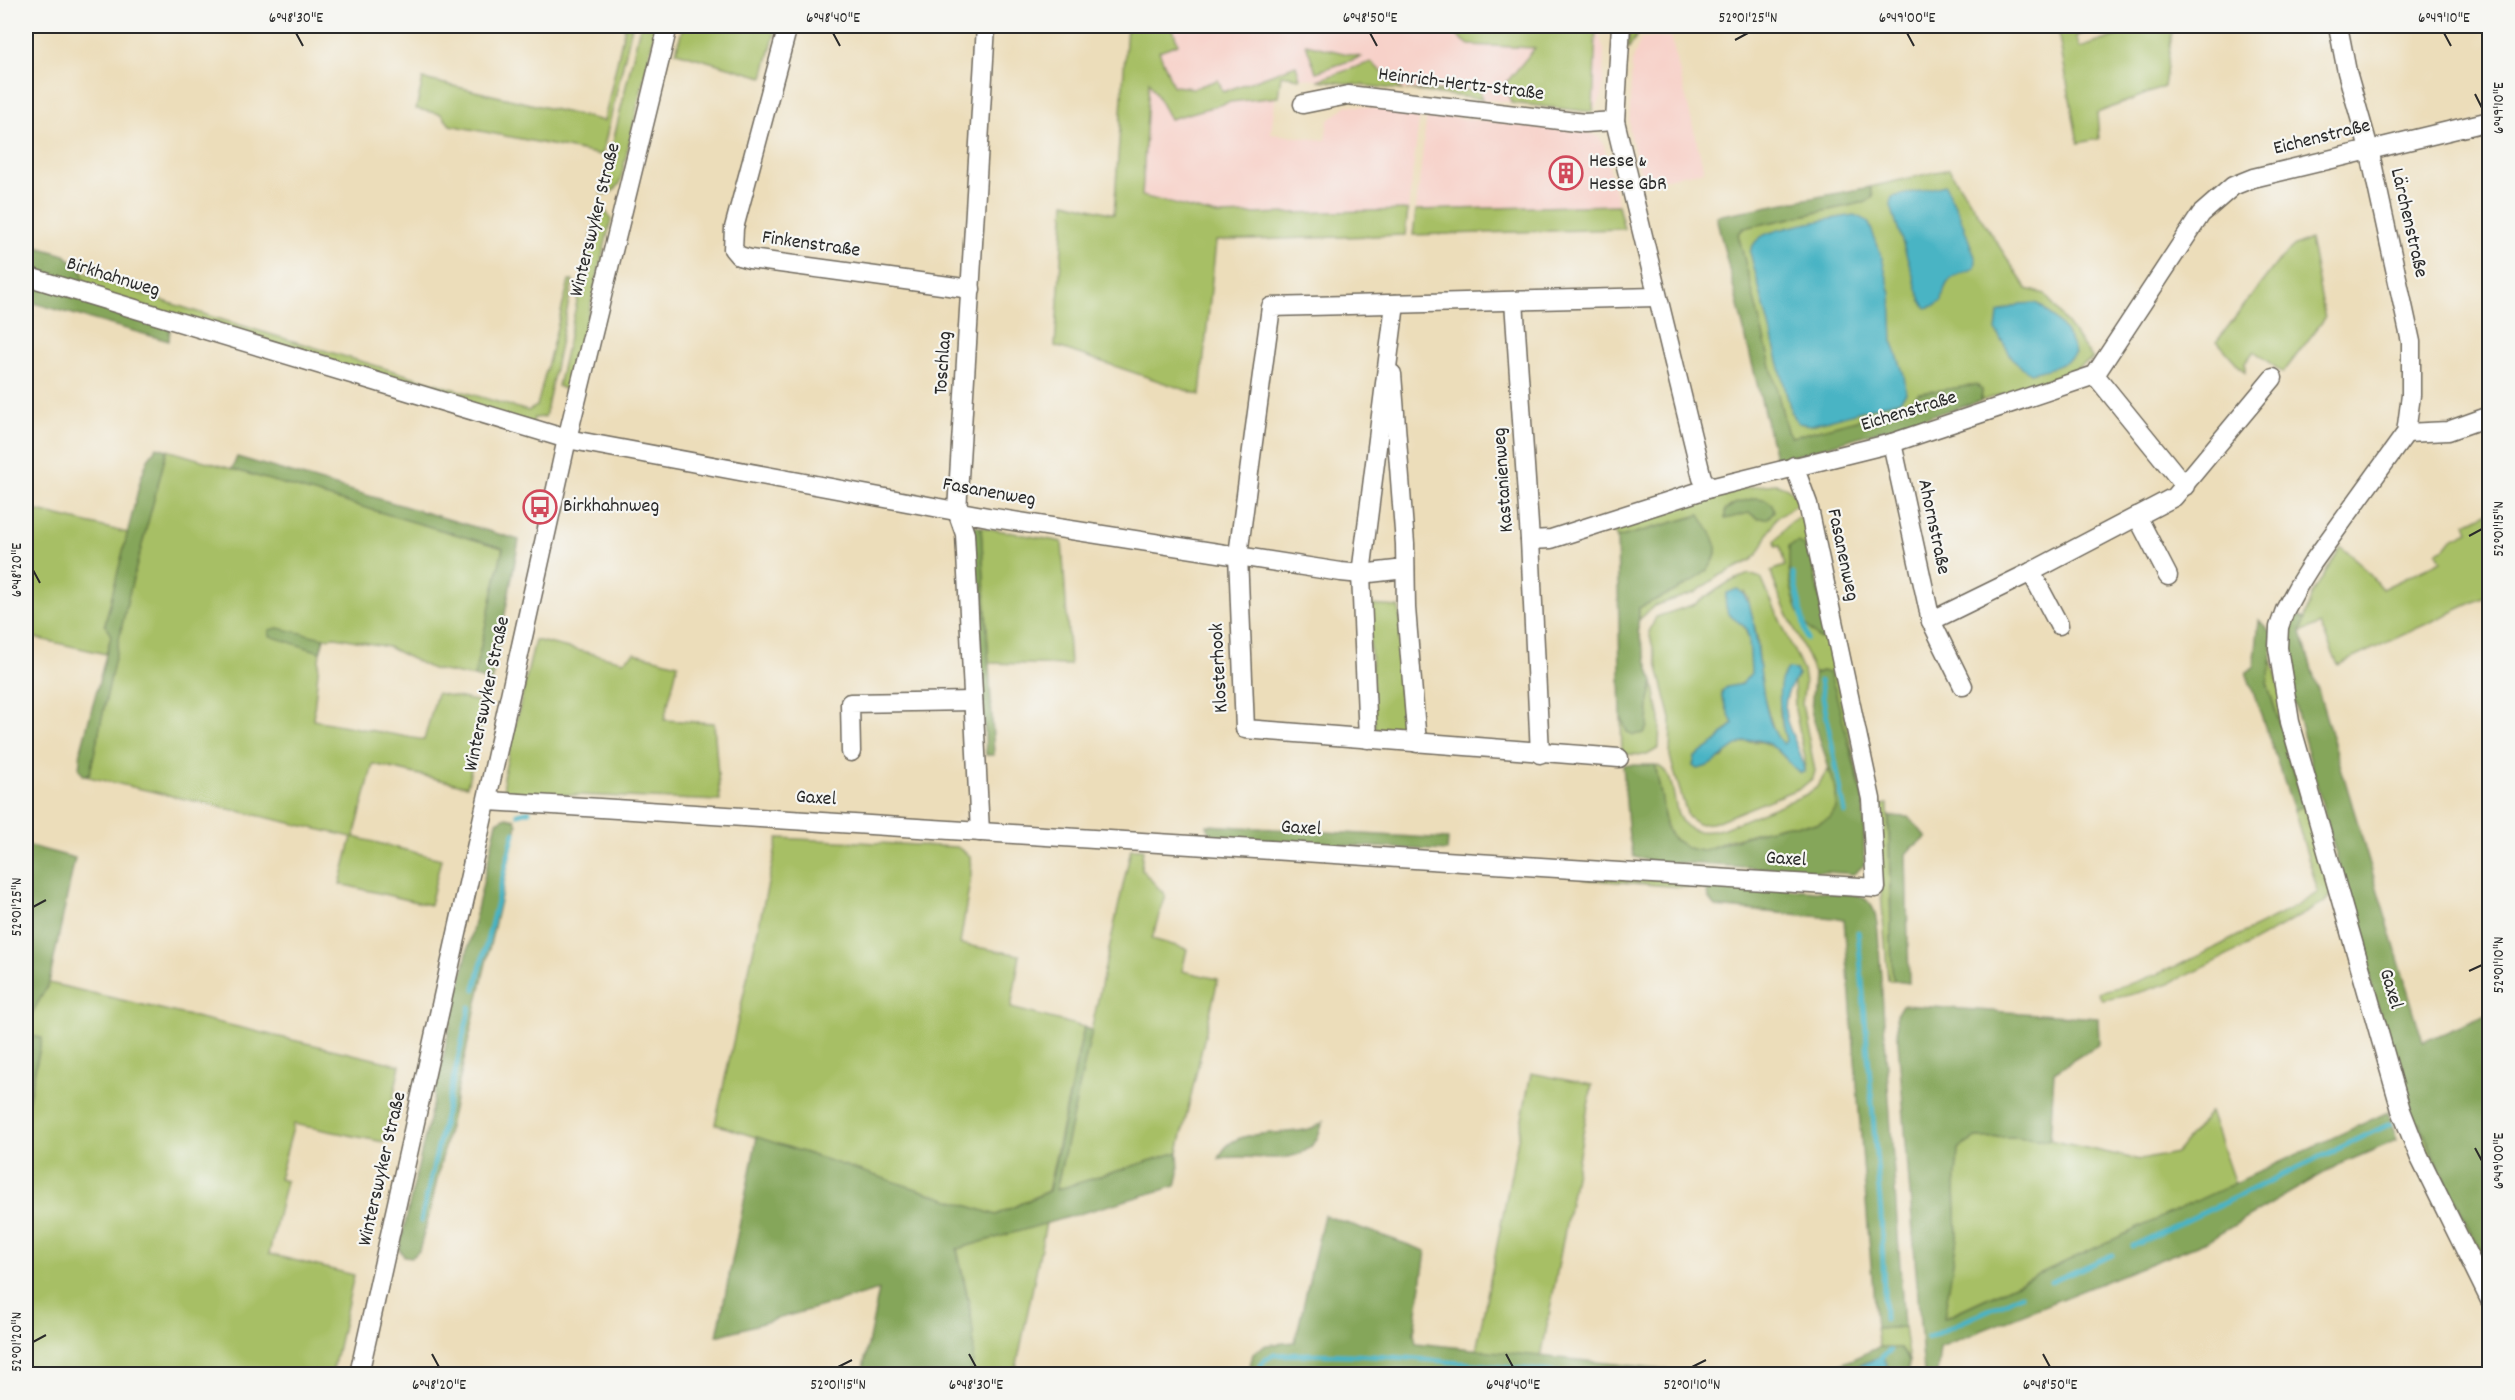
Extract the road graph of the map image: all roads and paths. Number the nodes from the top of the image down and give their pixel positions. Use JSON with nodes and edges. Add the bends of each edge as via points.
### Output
{"nodes":[{"id":1,"x":668,"y":26,"type":"edge"},
{"id":2,"x":788,"y":26,"type":"edge"},
{"id":3,"x":986,"y":26,"type":"edge"},
{"id":4,"x":1621,"y":26,"type":"edge"},
{"id":5,"x":2338,"y":26,"type":"edge"},
{"id":6,"x":662,"y":34,"type":"edge"},
{"id":7,"x":1303,"y":104,"type":"dead end"},
{"id":8,"x":1615,"y":121,"type":"junction"},
{"id":9,"x":2490,"y":121,"type":"edge"},
{"id":10,"x":2369,"y":149,"type":"junction"},
{"id":11,"x":26,"y":276,"type":"edge"},
{"id":12,"x":971,"y":289,"type":"junction"},
{"id":13,"x":1656,"y":297,"type":"junction"},
{"id":14,"x":1514,"y":301,"type":"junction"},
{"id":15,"x":1395,"y":304,"type":"junction"},
{"id":16,"x":1389,"y":343,"type":"junction"},
{"id":17,"x":2095,"y":375,"type":"junction"},
{"id":18,"x":2273,"y":378,"type":"dead end"},
{"id":19,"x":2490,"y":416,"type":"edge"},
{"id":20,"x":2406,"y":433,"type":"junction"},
{"id":21,"x":567,"y":439,"type":"junction"},
{"id":22,"x":1892,"y":443,"type":"junction"},
{"id":23,"x":1794,"y":466,"type":"junction"},
{"id":24,"x":2185,"y":486,"type":"junction"},
{"id":25,"x":1710,"y":488,"type":"junction"},
{"id":26,"x":957,"y":511,"type":"junction"},
{"id":27,"x":2137,"y":516,"type":"junction"},
{"id":28,"x":1530,"y":540,"type":"junction"},
{"id":29,"x":1238,"y":555,"type":"junction"},
{"id":30,"x":1405,"y":568,"type":"junction"},
{"id":31,"x":2031,"y":572,"type":"junction"},
{"id":32,"x":1361,"y":574,"type":"junction"},
{"id":33,"x":2169,"y":576,"type":"dead end"},
{"id":34,"x":1931,"y":621,"type":"junction"},
{"id":35,"x":2059,"y":625,"type":"dead end"},
{"id":36,"x":1841,"y":656,"type":"joint"},
{"id":37,"x":1963,"y":686,"type":"dead end"},
{"id":38,"x":973,"y":701,"type":"junction"},
{"id":39,"x":1368,"y":739,"type":"junction"},
{"id":40,"x":1417,"y":743,"type":"junction"},
{"id":41,"x":851,"y":752,"type":"dead end"},
{"id":42,"x":1540,"y":754,"type":"junction"},
{"id":43,"x":1619,"y":758,"type":"dead end"},
{"id":44,"x":488,"y":801,"type":"junction"},
{"id":45,"x":980,"y":832,"type":"junction"},
{"id":46,"x":2490,"y":1300,"type":"edge"},
{"id":47,"x":359,"y":1374,"type":"edge"}],
"edges":[{"from":1,"to":6,"type":"street","name":"Winterswyker Straße"},
{"from":2,"to":12,"type":"street","name":"Finkenstraße","via":[[734,228],[733,249],[750,259]]},
{"from":3,"to":12,"type":"street","name":"Toschlag"},
{"from":4,"to":8,"type":"street"},
{"from":5,"to":10,"type":"street","name":"Lärchenstraße"},
{"from":6,"to":21,"type":"street","name":"Winterswyker Straße"},
{"from":7,"to":8,"type":"street","name":"Heinrich-Hertz-Straße","via":[[1348,95],[1584,123]]},
{"from":8,"to":13,"type":"street"},
{"from":9,"to":10,"type":"street","name":"Eichenstraße"},
{"from":10,"to":17,"type":"street","name":"Eichenstraße","via":[[2253,178],[2215,199],[2201,213]]},
{"from":10,"to":20,"type":"street","name":"Lärchenstraße","via":[[2411,342]]},
{"from":11,"to":21,"type":"street","name":"Birkhahnweg"},
{"from":12,"to":26,"type":"street","name":"Toschlag"},
{"from":13,"to":14,"type":"street"},
{"from":13,"to":25,"type":"street","via":[[1702,478]]},
{"from":14,"to":15,"type":"street"},
{"from":14,"to":28,"type":"street","name":"Kastanienweg"},
{"from":15,"to":16,"type":"street"},
{"from":15,"to":29,"type":"street","via":[[1271,307]]},
{"from":16,"to":30,"type":"street"},
{"from":16,"to":32,"type":"street"},
{"from":17,"to":22,"type":"street","name":"Eichenstraße"},
{"from":17,"to":24,"type":"street"},
{"from":18,"to":24,"type":"street"},
{"from":19,"to":20,"type":"street","via":[[2448,431]]},
{"from":20,"to":46,"type":"street","name":"Gaxel","via":[[2313,562],[2285,610],[2278,648],[2290,722],[2401,1110],[2419,1156]]},
{"from":21,"to":26,"type":"street","name":"Fasanenweg"},
{"from":21,"to":44,"type":"street","name":"Winterswyker Straße"},
{"from":22,"to":23,"type":"street","name":"Eichenstraße"},
{"from":22,"to":34,"type":"street","name":"Ahornstraße"},
{"from":23,"to":25,"type":"street","name":"Eichenstraße"},
{"from":23,"to":36,"type":"street","name":"Fasanenweg","via":[[1808,504]]},
{"from":24,"to":27,"type":"street","via":[[2174,497]]},
{"from":25,"to":28,"type":"street","name":"Kastanienweg","via":[[1551,538]]},
{"from":26,"to":29,"type":"street","name":"Fasanenweg"},
{"from":26,"to":38,"type":"street","name":"Toschlag","via":[[965,534]]},
{"from":27,"to":31,"type":"street"},
{"from":27,"to":33,"type":"street"},
{"from":28,"to":42,"type":"street"},
{"from":29,"to":32,"type":"street","name":"Fasanenweg"},
{"from":29,"to":39,"type":"street","name":"Klosterhook","via":[[1245,729]]},
{"from":30,"to":32,"type":"street","name":"Fasanenweg"},
{"from":30,"to":40,"type":"street"},
{"from":31,"to":34,"type":"street"},
{"from":31,"to":35,"type":"street"},
{"from":32,"to":39,"type":"street"},
{"from":34,"to":37,"type":"street","name":"Ahornstraße"},
{"from":36,"to":45,"type":"street","name":"Gaxel","via":[[1870,799],[1876,888]]},
{"from":38,"to":41,"type":"street","via":[[850,703]]},
{"from":38,"to":45,"type":"street","name":"Toschlag"},
{"from":39,"to":40,"type":"street","name":"Klosterhook"},
{"from":40,"to":42,"type":"street","name":"Klosterhook"},
{"from":42,"to":43,"type":"street","name":"Klosterhook"},
{"from":44,"to":45,"type":"street","name":"Gaxel"},
{"from":44,"to":47,"type":"street","name":"Winterswyker Straße"}]}
